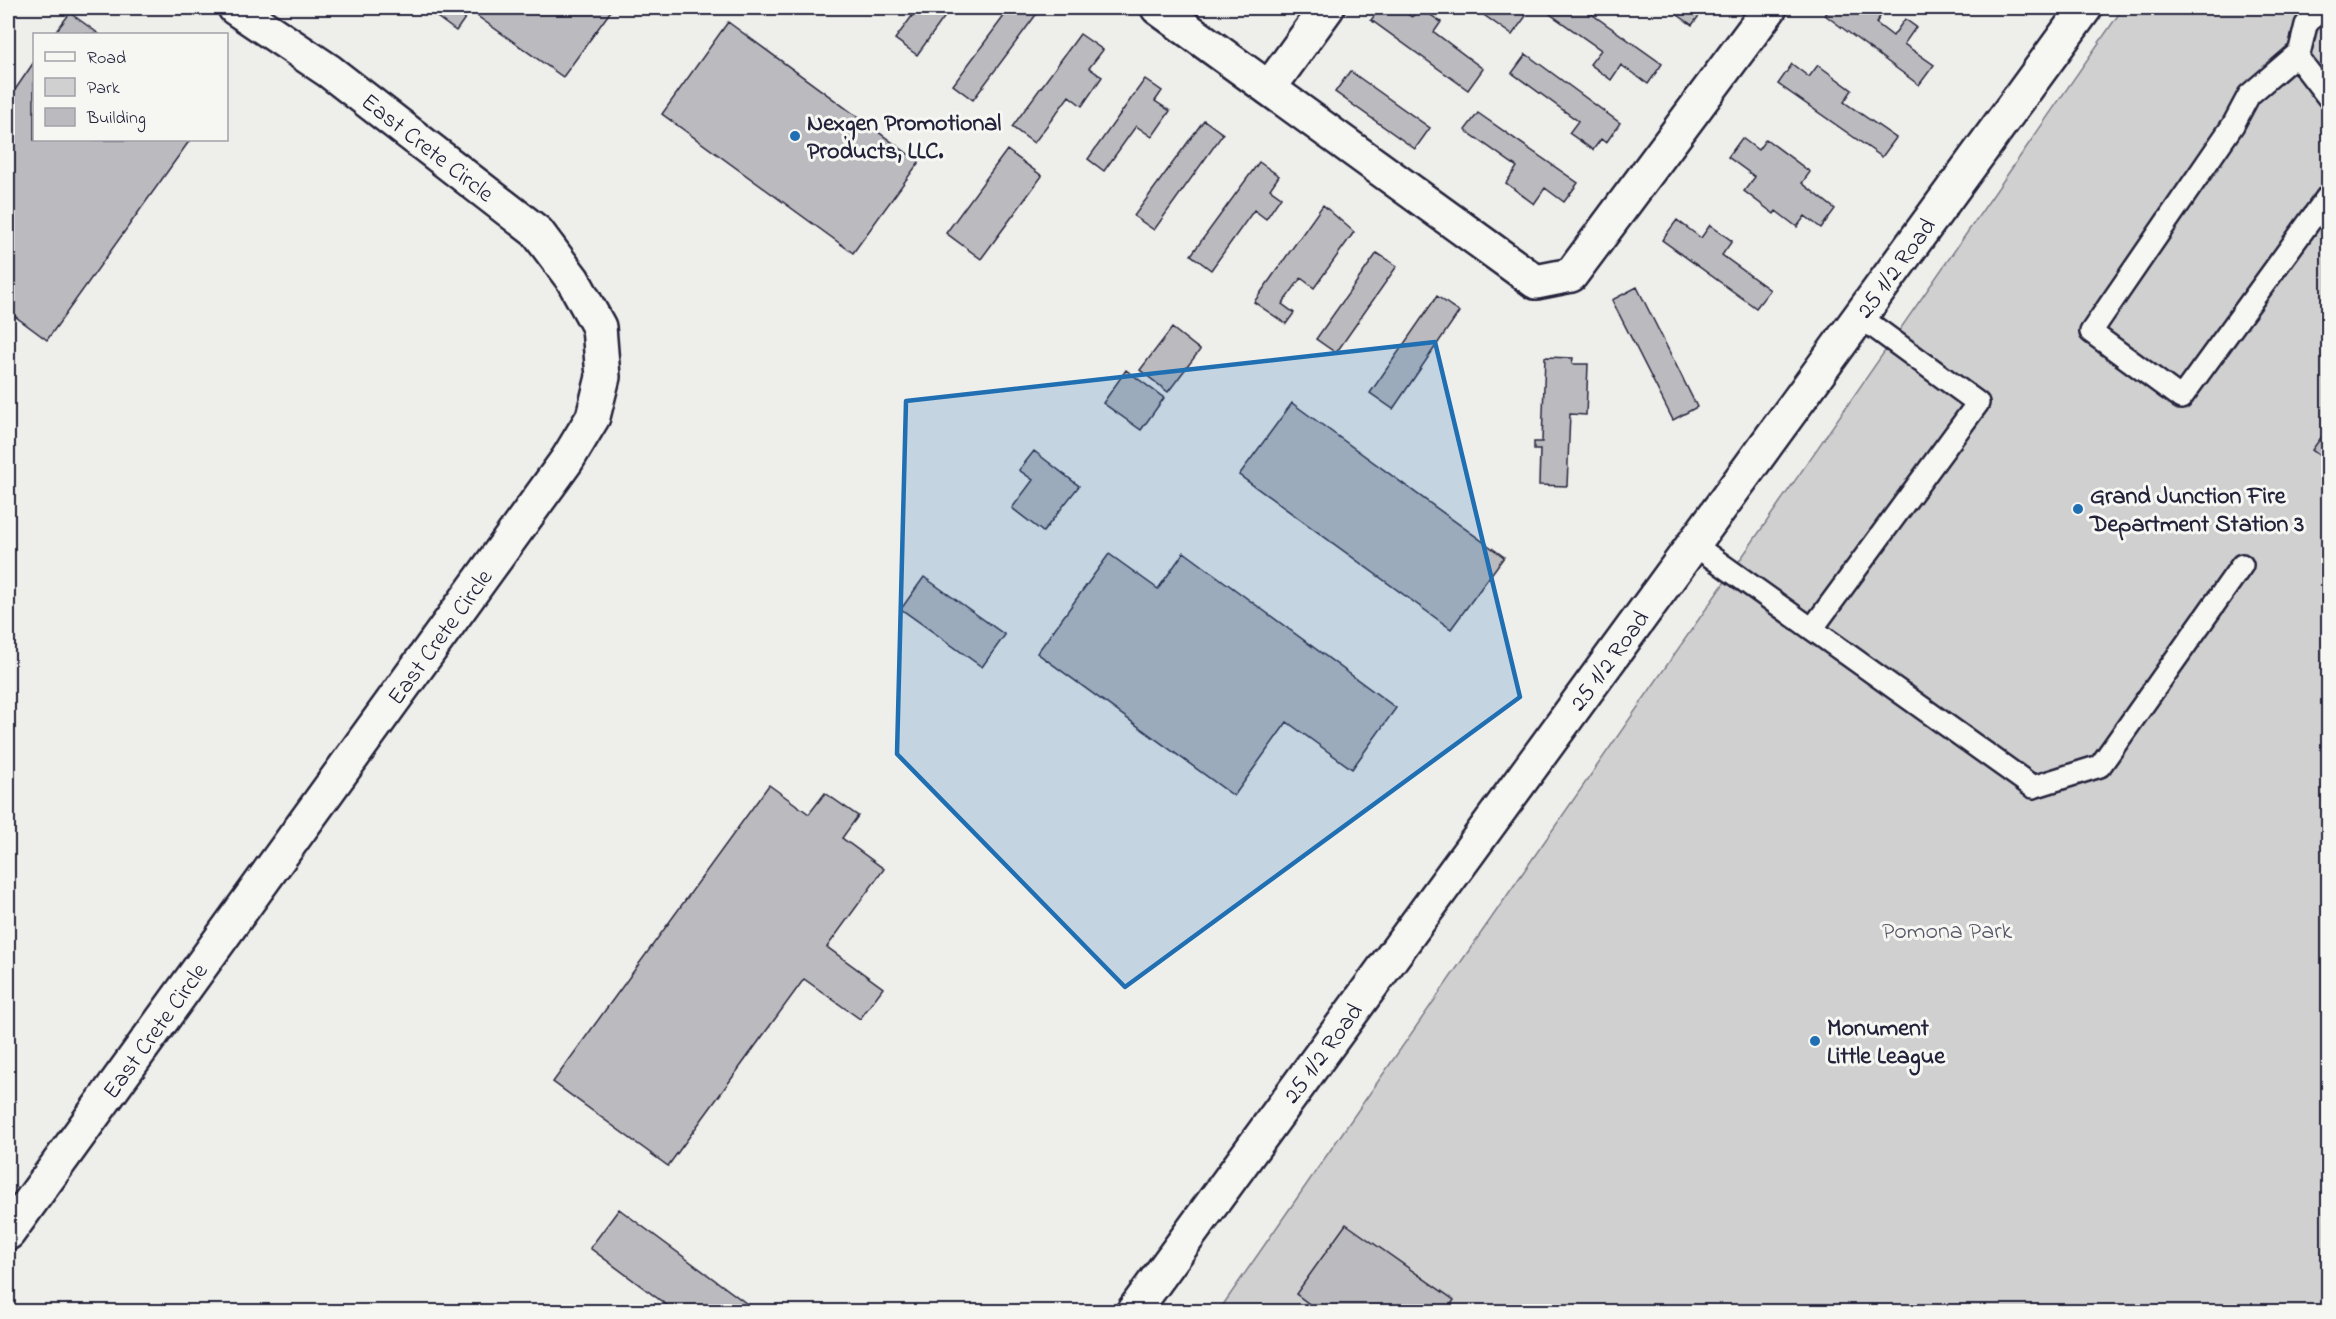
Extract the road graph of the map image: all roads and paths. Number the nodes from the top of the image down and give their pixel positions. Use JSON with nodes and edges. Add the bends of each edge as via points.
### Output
{"nodes":[{"id":1,"x":235,"y":8,"type":"edge"},
{"id":2,"x":1158,"y":8,"type":"edge"},
{"id":3,"x":1328,"y":8,"type":"edge"},
{"id":4,"x":1770,"y":8,"type":"edge"},
{"id":5,"x":2085,"y":8,"type":"edge"},
{"id":6,"x":2320,"y":8,"type":"edge"},
{"id":7,"x":2298,"y":53,"type":"junction"},
{"id":8,"x":1269,"y":88,"type":"junction"},
{"id":9,"x":2328,"y":97,"type":"edge"},
{"id":10,"x":2328,"y":196,"type":"edge"},
{"id":11,"x":1859,"y":316,"type":"junction"},
{"id":12,"x":1693,"y":544,"type":"junction"},
{"id":13,"x":2242,"y":565,"type":"dead end"},
{"id":14,"x":1812,"y":629,"type":"junction"},
{"id":15,"x":8,"y":1233,"type":"edge"},
{"id":16,"x":1133,"y":1311,"type":"edge"}],
"edges":[{"from":1,"to":15,"type":"street","name":"East Crete Circle","via":[[329,71],[537,232],[573,280],[599,327],[603,377],[593,417],[567,460]]},
{"from":2,"to":8,"type":"street"},
{"from":3,"to":8,"type":"street"},
{"from":4,"to":8,"type":"street","via":[[1571,275],[1536,282]]},
{"from":5,"to":11,"type":"street","name":"25 1/2 Road"},
{"from":6,"to":7,"type":"lane","via":[[2306,25]]},
{"from":7,"to":9,"type":"lane"},
{"from":7,"to":10,"type":"lane","via":[[2248,95],[2233,125],[2091,332],[2181,398]]},
{"from":11,"to":12,"type":"street","name":"25 1/2 Road"},
{"from":11,"to":14,"type":"lane","via":[[1978,404]]},
{"from":12,"to":14,"type":"lane"},
{"from":12,"to":16,"type":"street","name":"25 1/2 Road"},
{"from":13,"to":14,"type":"lane","via":[[2100,766],[2033,787]]}]}
